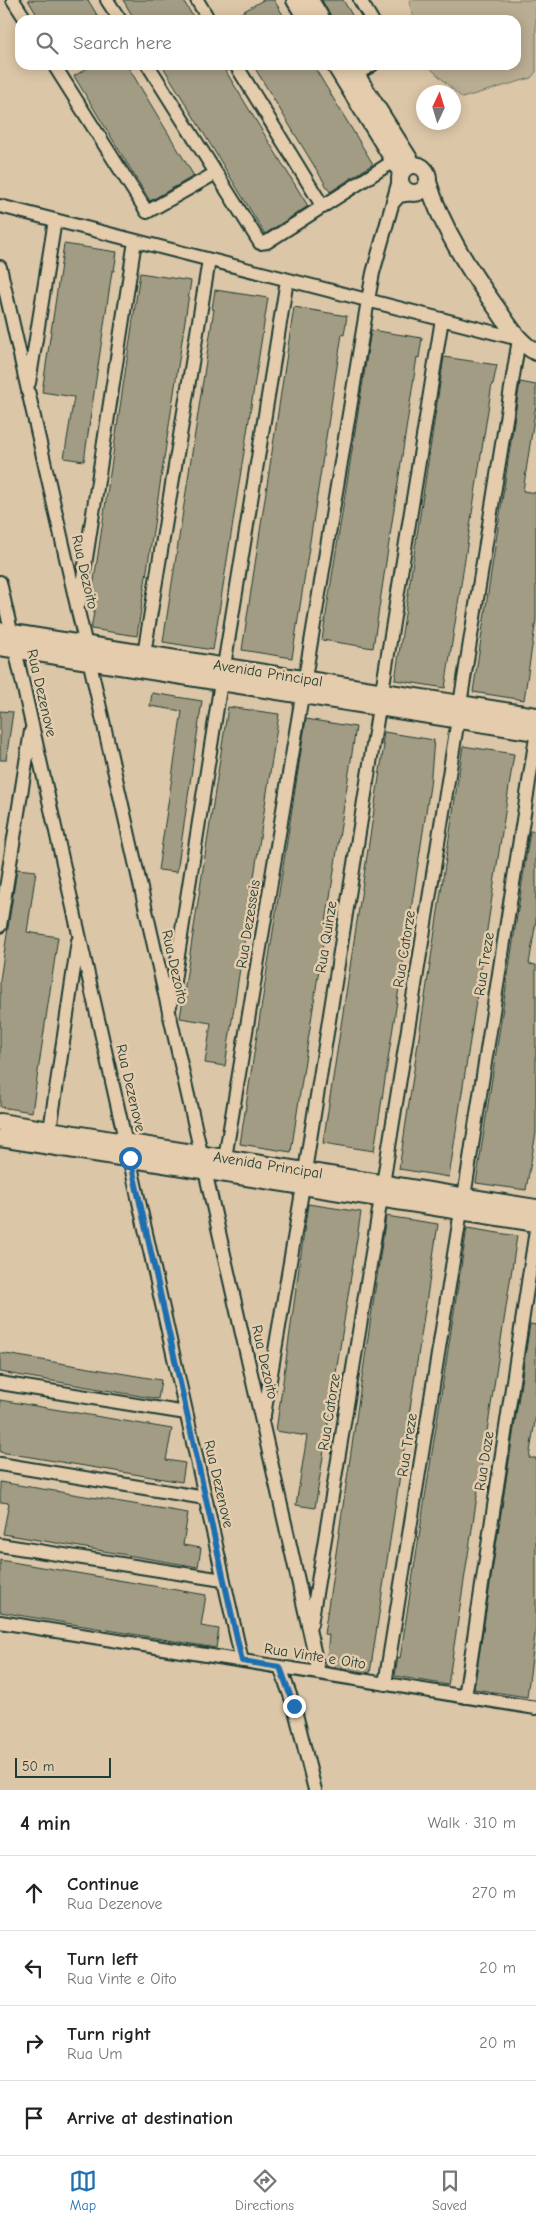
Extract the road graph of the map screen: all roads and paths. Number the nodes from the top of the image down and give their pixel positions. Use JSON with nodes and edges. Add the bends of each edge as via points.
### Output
{"nodes":[{"id":1,"x":13,"y":0,"type":"edge"},
{"id":2,"x":107,"y":0,"type":"edge"},
{"id":3,"x":197,"y":0,"type":"edge"},
{"id":4,"x":295,"y":0,"type":"edge"},
{"id":5,"x":310,"y":0,"type":"edge"},
{"id":6,"x":360,"y":0,"type":"edge"},
{"id":7,"x":23,"y":15,"type":"edge"},
{"id":8,"x":117,"y":15,"type":"edge"},
{"id":9,"x":206,"y":15,"type":"edge"},
{"id":10,"x":304,"y":15,"type":"edge"},
{"id":11,"x":319,"y":15,"type":"edge"},
{"id":12,"x":369,"y":15,"type":"edge"},
{"id":13,"x":57,"y":70,"type":"edge"},
{"id":14,"x":151,"y":70,"type":"edge"},
{"id":15,"x":239,"y":70,"type":"edge"},
{"id":16,"x":350,"y":73,"type":"edge"},
{"id":17,"x":401,"y":170,"type":"junction"},
{"id":18,"x":216,"y":173,"type":"junction"},
{"id":19,"x":428,"y":182,"type":"junction"},
{"id":20,"x":413,"y":194,"type":"junction"},
{"id":21,"x":393,"y":203,"type":"junction"},
{"id":22,"x":435,"y":204,"type":"junction"},
{"id":23,"x":0,"y":206,"type":"edge"},
{"id":24,"x":323,"y":207,"type":"junction"},
{"id":25,"x":55,"y":220,"type":"junction"},
{"id":26,"x":135,"y":241,"type":"junction"},
{"id":27,"x":209,"y":260,"type":"junction"},
{"id":28,"x":0,"y":267,"type":"edge"},
{"id":29,"x":287,"y":280,"type":"junction"},
{"id":30,"x":368,"y":300,"type":"junction"},
{"id":31,"x":442,"y":319,"type":"junction"},
{"id":32,"x":519,"y":339,"type":"junction"},
{"id":33,"x":536,"y":352,"type":"edge"},
{"id":34,"x":28,"y":391,"type":"junction"},
{"id":35,"x":0,"y":582,"type":"edge"},
{"id":36,"x":78,"y":612,"type":"junction"},
{"id":37,"x":6,"y":631,"type":"edge"},
{"id":38,"x":85,"y":644,"type":"junction"},
{"id":39,"x":8,"y":648,"type":"edge"},
{"id":40,"x":144,"y":654,"type":"junction"},
{"id":41,"x":89,"y":661,"type":"junction"},
{"id":42,"x":223,"y":674,"type":"junction"},
{"id":43,"x":304,"y":687,"type":"junction"},
{"id":44,"x":381,"y":699,"type":"junction"},
{"id":45,"x":459,"y":712,"type":"junction"},
{"id":46,"x":536,"y":716,"type":"edge"},
{"id":47,"x":32,"y":724,"type":"junction"},
{"id":48,"x":536,"y":732,"type":"edge"},
{"id":49,"x":536,"y":737,"type":"edge"},
{"id":50,"x":0,"y":926,"type":"edge"},
{"id":51,"x":79,"y":934,"type":"junction"},
{"id":52,"x":169,"y":1014,"type":"junction"},
{"id":53,"x":0,"y":1122,"type":"edge"},
{"id":54,"x":50,"y":1130,"type":"junction"},
{"id":55,"x":0,"y":1138,"type":"edge"},
{"id":56,"x":128,"y":1150,"type":"junction"},
{"id":57,"x":226,"y":1158,"type":"junction"},
{"id":58,"x":203,"y":1162,"type":"junction"},
{"id":59,"x":304,"y":1178,"type":"junction"},
{"id":60,"x":382,"y":1191,"type":"junction"},
{"id":61,"x":463,"y":1204,"type":"junction"},
{"id":62,"x":536,"y":1208,"type":"edge"},
{"id":63,"x":536,"y":1222,"type":"edge"},
{"id":64,"x":536,"y":1230,"type":"edge"},
{"id":65,"x":0,"y":1383,"type":"edge"},
{"id":66,"x":186,"y":1413,"type":"junction"},
{"id":67,"x":262,"y":1423,"type":"junction"},
{"id":68,"x":0,"y":1464,"type":"edge"},
{"id":69,"x":205,"y":1498,"type":"junction"},
{"id":70,"x":0,"y":1544,"type":"edge"},
{"id":71,"x":223,"y":1580,"type":"junction"},
{"id":72,"x":0,"y":1622,"type":"edge"},
{"id":73,"x":310,"y":1632,"type":"junction"},
{"id":74,"x":242,"y":1661,"type":"junction"},
{"id":75,"x":280,"y":1667,"type":"junction"},
{"id":76,"x":319,"y":1673,"type":"junction"},
{"id":77,"x":385,"y":1684,"type":"junction"},
{"id":78,"x":465,"y":1697,"type":"junction"},
{"id":79,"x":536,"y":1708,"type":"edge"},
{"id":80,"x":315,"y":1790,"type":"edge"}],
"edges":[{"from":1,"to":7,"type":"street"},
{"from":2,"to":8,"type":"street"},
{"from":3,"to":9,"type":"street"},
{"from":4,"to":10,"type":"street"},
{"from":5,"to":11,"type":"street"},
{"from":6,"to":12,"type":"street"},
{"from":13,"to":18,"type":"street","via":[[147,212]]},
{"from":14,"to":18,"type":"street"},
{"from":15,"to":24,"type":"street"},
{"from":16,"to":17,"type":"street"},
{"from":17,"to":19,"type":"street","via":[[424,169]]},
{"from":17,"to":20,"type":"street","via":[[403,189]]},
{"from":17,"to":21,"type":"street","name":"Rua Dezesseis"},
{"from":17,"to":24,"type":"street"},
{"from":18,"to":24,"type":"street","via":[[260,243],[267,242]]},
{"from":19,"to":20,"type":"street","via":[[424,190]]},
{"from":19,"to":22,"type":"street"},
{"from":20,"to":21,"type":"street","via":[[399,196]]},
{"from":20,"to":22,"type":"street"},
{"from":21,"to":30,"type":"street","name":"Rua Dezesseis"},
{"from":22,"to":32,"type":"street","via":[[469,270]]},
{"from":23,"to":25,"type":"street"},
{"from":25,"to":26,"type":"street"},
{"from":25,"to":34,"type":"street"},
{"from":26,"to":27,"type":"street"},
{"from":26,"to":36,"type":"street"},
{"from":27,"to":29,"type":"street"},
{"from":27,"to":40,"type":"street"},
{"from":28,"to":34,"type":"street","name":"Rua Dezoito"},
{"from":29,"to":30,"type":"street"},
{"from":29,"to":42,"type":"street"},
{"from":30,"to":31,"type":"street"},
{"from":30,"to":43,"type":"street","name":"Rua Dezesseis"},
{"from":31,"to":32,"type":"street"},
{"from":31,"to":44,"type":"street","name":"Rua Quinze"},
{"from":32,"to":33,"type":"street"},
{"from":32,"to":45,"type":"street","name":"Rua Catorze"},
{"from":34,"to":36,"type":"street","name":"Rua Dezoito"},
{"from":35,"to":37,"type":"street","name":"Rua Dezenove"},
{"from":36,"to":38,"type":"street","name":"Rua Dezoito"},
{"from":37,"to":38,"type":"street","name":"Avenida Principal"},
{"from":37,"to":39,"type":"street","name":"Rua Dezenove"},
{"from":38,"to":40,"type":"street","name":"Avenida Principal"},
{"from":38,"to":41,"type":"street","name":"Rua Dezoito"},
{"from":39,"to":41,"type":"street","name":"Avenida Principal"},
{"from":39,"to":47,"type":"street","name":"Rua Dezenove"},
{"from":40,"to":42,"type":"street","name":"Avenida Principal"},
{"from":41,"to":42,"type":"street","name":"Avenida Principal"},
{"from":41,"to":52,"type":"street","name":"Rua Dezoito"},
{"from":42,"to":43,"type":"street","name":"Avenida Principal"},
{"from":42,"to":52,"type":"street"},
{"from":43,"to":44,"type":"street","name":"Avenida Principal"},
{"from":43,"to":57,"type":"street","name":"Rua Dezesseis"},
{"from":44,"to":45,"type":"street","name":"Avenida Principal"},
{"from":44,"to":59,"type":"street","name":"Rua Quinze"},
{"from":45,"to":46,"type":"street","name":"Avenida Principal"},
{"from":45,"to":48,"type":"street","name":"Avenida Principal"},
{"from":45,"to":60,"type":"street","name":"Rua Catorze"},
{"from":47,"to":50,"type":"street"},
{"from":47,"to":51,"type":"street","name":"Rua Dezenove"},
{"from":49,"to":61,"type":"street","name":"Rua Treze"},
{"from":51,"to":54,"type":"street"},
{"from":51,"to":56,"type":"street","name":"Rua Dezenove"},
{"from":52,"to":58,"type":"street","name":"Rua Dezoito"},
{"from":53,"to":54,"type":"street","name":"Avenida Principal"},
{"from":54,"to":56,"type":"street","name":"Avenida Principal"},
{"from":55,"to":56,"type":"street","name":"Avenida Principal"},
{"from":56,"to":58,"type":"street","name":"Avenida Principal"},
{"from":56,"to":66,"type":"street","name":"Rua Dezenove"},
{"from":57,"to":58,"type":"street","name":"Avenida Principal"},
{"from":57,"to":59,"type":"street","name":"Avenida Principal"},
{"from":58,"to":59,"type":"street","name":"Avenida Principal"},
{"from":58,"to":67,"type":"street","name":"Rua Dezoito"},
{"from":59,"to":60,"type":"street","name":"Avenida Principal"},
{"from":59,"to":67,"type":"street","name":"Rua Quinze"},
{"from":60,"to":61,"type":"street","name":"Avenida Principal"},
{"from":60,"to":73,"type":"street","name":"Rua Catorze"},
{"from":61,"to":62,"type":"street","name":"Avenida Principal"},
{"from":61,"to":63,"type":"street","name":"Avenida Principal"},
{"from":61,"to":77,"type":"street","name":"Rua Treze"},
{"from":64,"to":78,"type":"street","name":"Rua Doze"},
{"from":65,"to":66,"type":"street"},
{"from":66,"to":69,"type":"street","name":"Rua Dezenove"},
{"from":67,"to":73,"type":"street","name":"Rua Dezoito"},
{"from":68,"to":69,"type":"street"},
{"from":69,"to":71,"type":"street","name":"Rua Dezenove"},
{"from":70,"to":71,"type":"street"},
{"from":71,"to":74,"type":"street","name":"Rua Dezenove"},
{"from":72,"to":74,"type":"street","name":"Rua Vinte e Oito"},
{"from":73,"to":76,"type":"street","name":"Rua Dezoito"},
{"from":74,"to":75,"type":"street","name":"Rua Vinte e Oito"},
{"from":75,"to":76,"type":"street","name":"Rua Vinte e Oito"},
{"from":75,"to":80,"type":"street","via":[[294,1706]]},
{"from":76,"to":77,"type":"street","name":"Rua Vinte e Oito"},
{"from":77,"to":78,"type":"street","name":"Rua Vinte e Oito"},
{"from":78,"to":79,"type":"street","name":"Rua Vinte e Oito"}]}
